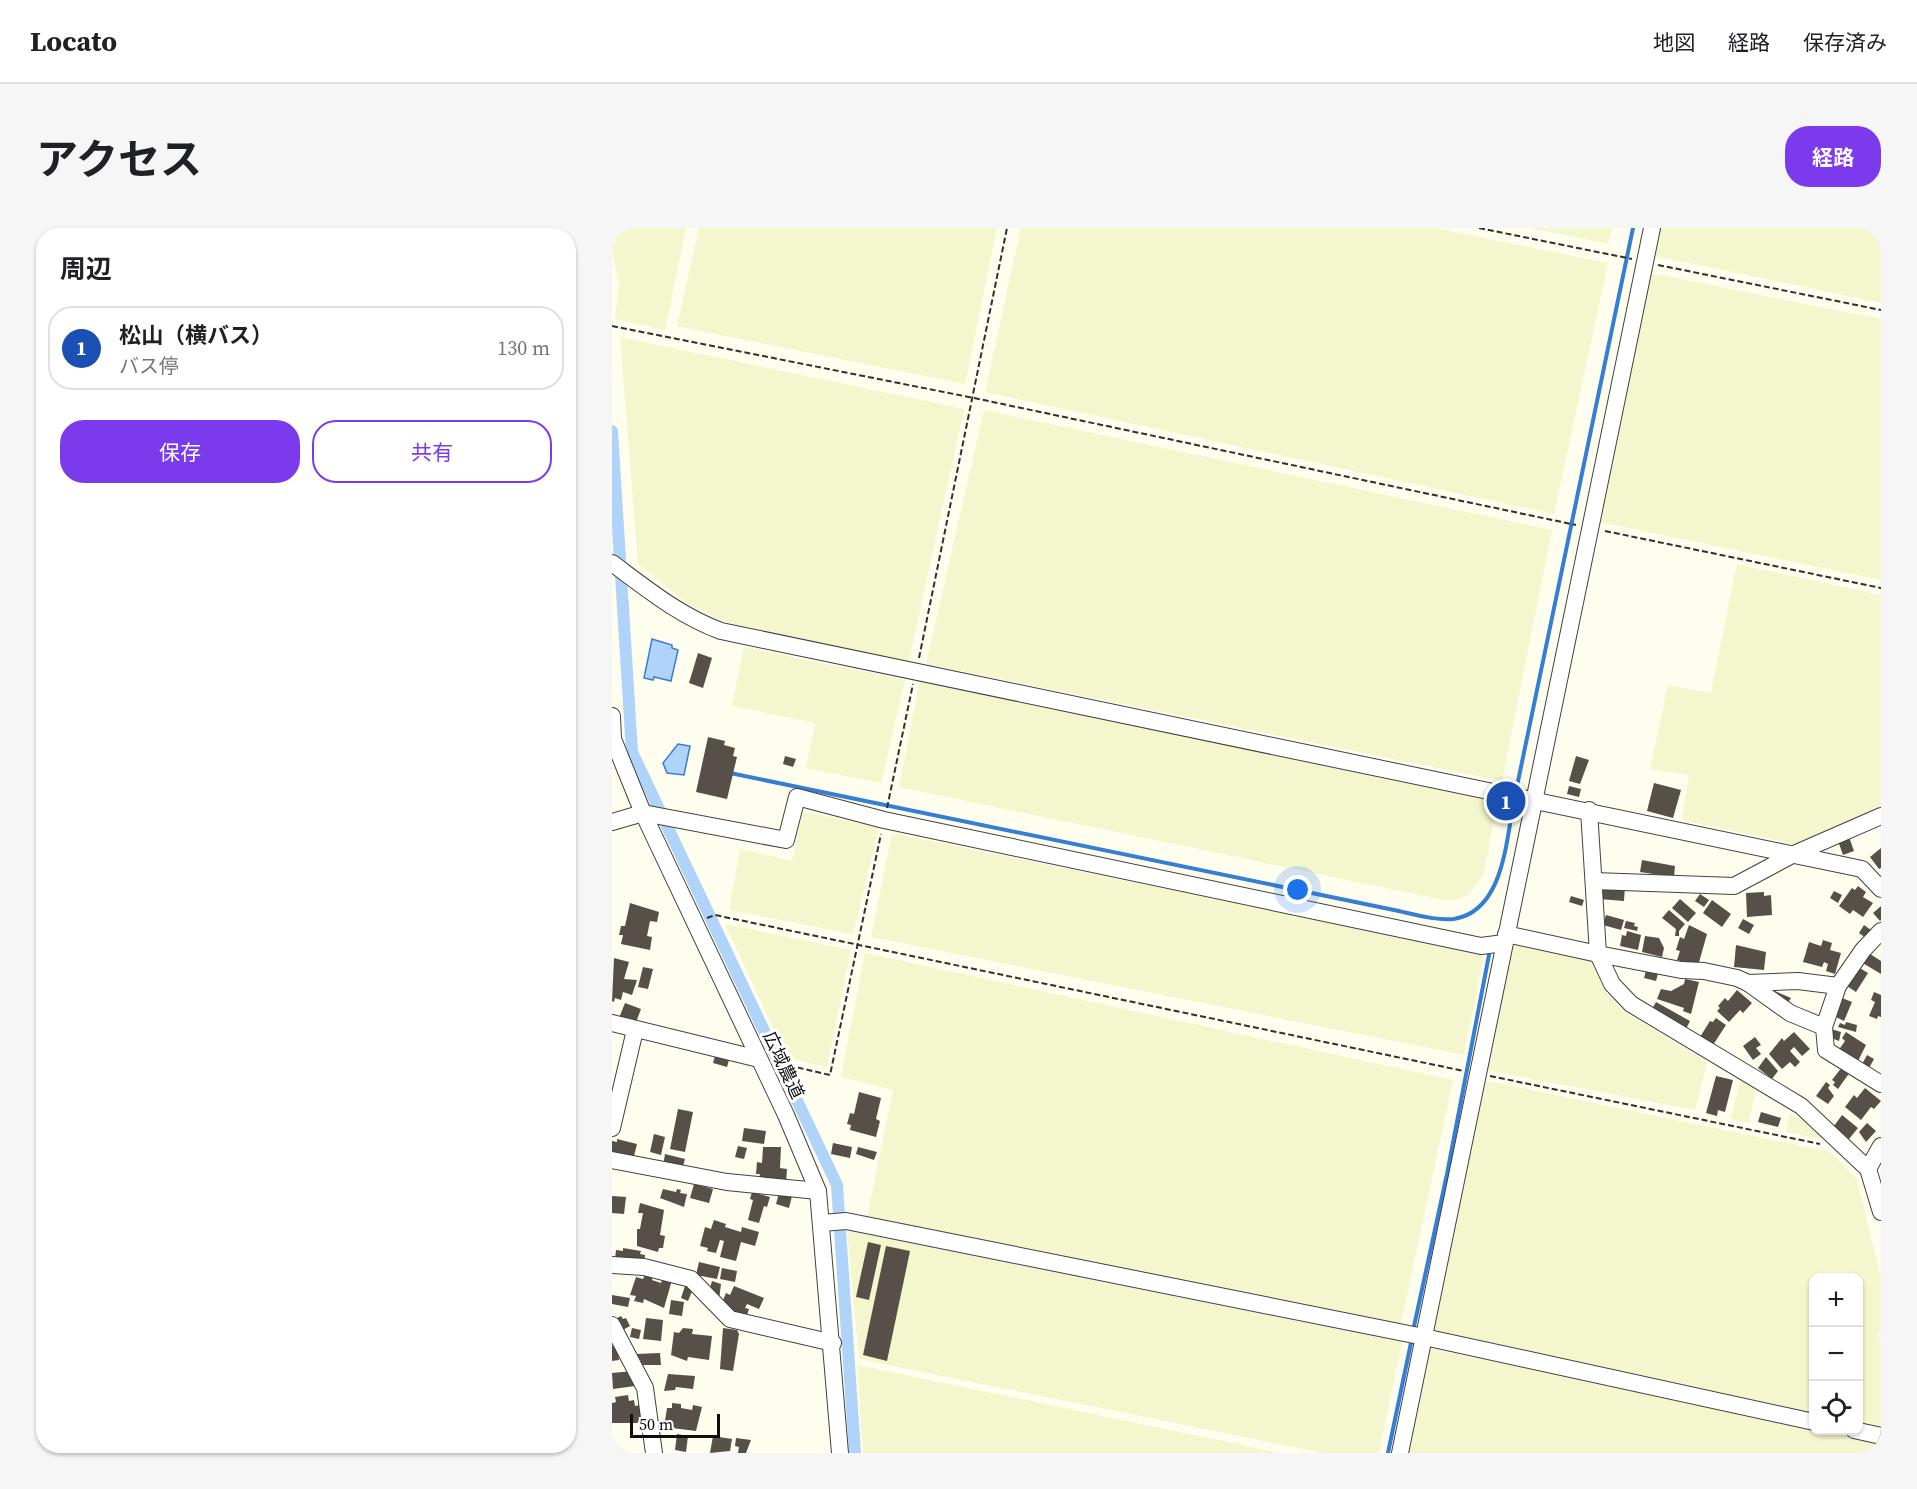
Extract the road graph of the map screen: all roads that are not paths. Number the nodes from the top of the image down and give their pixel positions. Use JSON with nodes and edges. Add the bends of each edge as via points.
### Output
{"nodes":[{"id":1,"x":1652,"y":228,"type":"edge"},
{"id":2,"x":612,"y":563,"type":"edge"},
{"id":3,"x":612,"y":716,"type":"edge"},
{"id":4,"x":1535,"y":801,"type":"junction"},
{"id":5,"x":1589,"y":810,"type":"junction"},
{"id":6,"x":643,"y":813,"type":"junction"},
{"id":7,"x":1881,"y":816,"type":"edge"},
{"id":8,"x":612,"y":822,"type":"edge"},
{"id":9,"x":1794,"y":854,"type":"junction"},
{"id":10,"x":1594,"y":881,"type":"junction"},
{"id":11,"x":1881,"y":889,"type":"edge"},
{"id":12,"x":1881,"y":931,"type":"edge"},
{"id":13,"x":1505,"y":938,"type":"junction"},
{"id":14,"x":1598,"y":954,"type":"junction"},
{"id":15,"x":1748,"y":983,"type":"junction"},
{"id":16,"x":1838,"y":986,"type":"junction"},
{"id":17,"x":612,"y":1023,"type":"edge"},
{"id":18,"x":1824,"y":1027,"type":"junction"},
{"id":19,"x":635,"y":1030,"type":"junction"},
{"id":20,"x":759,"y":1059,"type":"junction"},
{"id":21,"x":1881,"y":1084,"type":"edge"},
{"id":22,"x":612,"y":1128,"type":"edge"},
{"id":23,"x":1881,"y":1146,"type":"edge"},
{"id":24,"x":612,"y":1160,"type":"edge"},
{"id":25,"x":1868,"y":1169,"type":"junction"},
{"id":26,"x":818,"y":1191,"type":"junction"},
{"id":27,"x":1881,"y":1212,"type":"edge"},
{"id":28,"x":822,"y":1223,"type":"junction"},
{"id":29,"x":612,"y":1265,"type":"edge"},
{"id":30,"x":612,"y":1325,"type":"edge"},
{"id":31,"x":1424,"y":1337,"type":"junction"},
{"id":32,"x":833,"y":1343,"type":"junction"},
{"id":33,"x":1809,"y":1421,"type":"edge"},
{"id":34,"x":1863,"y":1433,"type":"edge"},
{"id":35,"x":1881,"y":1436,"type":"edge"},
{"id":36,"x":654,"y":1453,"type":"edge"},
{"id":37,"x":840,"y":1453,"type":"edge"},
{"id":38,"x":1400,"y":1453,"type":"edge"}],
"edges":[{"from":1,"to":4,"type":"street"},
{"from":2,"to":4,"type":"street","via":[[696,622],[721,631]]},
{"from":3,"to":6,"type":"street","name":"広域農道","via":[[614,739]]},
{"from":4,"to":5,"type":"street"},
{"from":4,"to":13,"type":"street"},
{"from":5,"to":9,"type":"street"},
{"from":5,"to":10,"type":"street"},
{"from":6,"to":8,"type":"street"},
{"from":6,"to":13,"type":"street","via":[[786,840],[797,797],[896,822],[1481,946]]},
{"from":6,"to":20,"type":"street","name":"広域農道"},
{"from":7,"to":9,"type":"street"},
{"from":9,"to":10,"type":"street","via":[[1734,886]]},
{"from":9,"to":11,"type":"street","via":[[1862,869]]},
{"from":10,"to":14,"type":"street"},
{"from":12,"to":16,"type":"street"},
{"from":13,"to":14,"type":"street"},
{"from":13,"to":31,"type":"street"},
{"from":14,"to":15,"type":"street","via":[[1681,970],[1704,970]]},
{"from":14,"to":25,"type":"street","via":[[1612,984],[1631,1004],[1801,1106]]},
{"from":15,"to":16,"type":"street","via":[[1798,981]]},
{"from":15,"to":18,"type":"street","via":[[1790,1013]]},
{"from":16,"to":18,"type":"street"},
{"from":17,"to":19,"type":"street"},
{"from":18,"to":21,"type":"street","via":[[1826,1050]]},
{"from":19,"to":20,"type":"street"},
{"from":19,"to":22,"type":"street"},
{"from":20,"to":26,"type":"street","name":"広域農道"},
{"from":23,"to":25,"type":"street"},
{"from":24,"to":26,"type":"street","via":[[727,1182]]},
{"from":25,"to":27,"type":"street"},
{"from":26,"to":28,"type":"street","name":"広域農道"},
{"from":28,"to":31,"type":"street","via":[[846,1221]]},
{"from":28,"to":32,"type":"street","name":"広域農道"},
{"from":29,"to":32,"type":"street","via":[[644,1267],[691,1279],[730,1320]]},
{"from":30,"to":36,"type":"street","via":[[645,1388]]},
{"from":31,"to":33,"type":"street"},
{"from":31,"to":38,"type":"street"},
{"from":32,"to":37,"type":"street","name":"広域農道"},
{"from":34,"to":35,"type":"street"}]}
